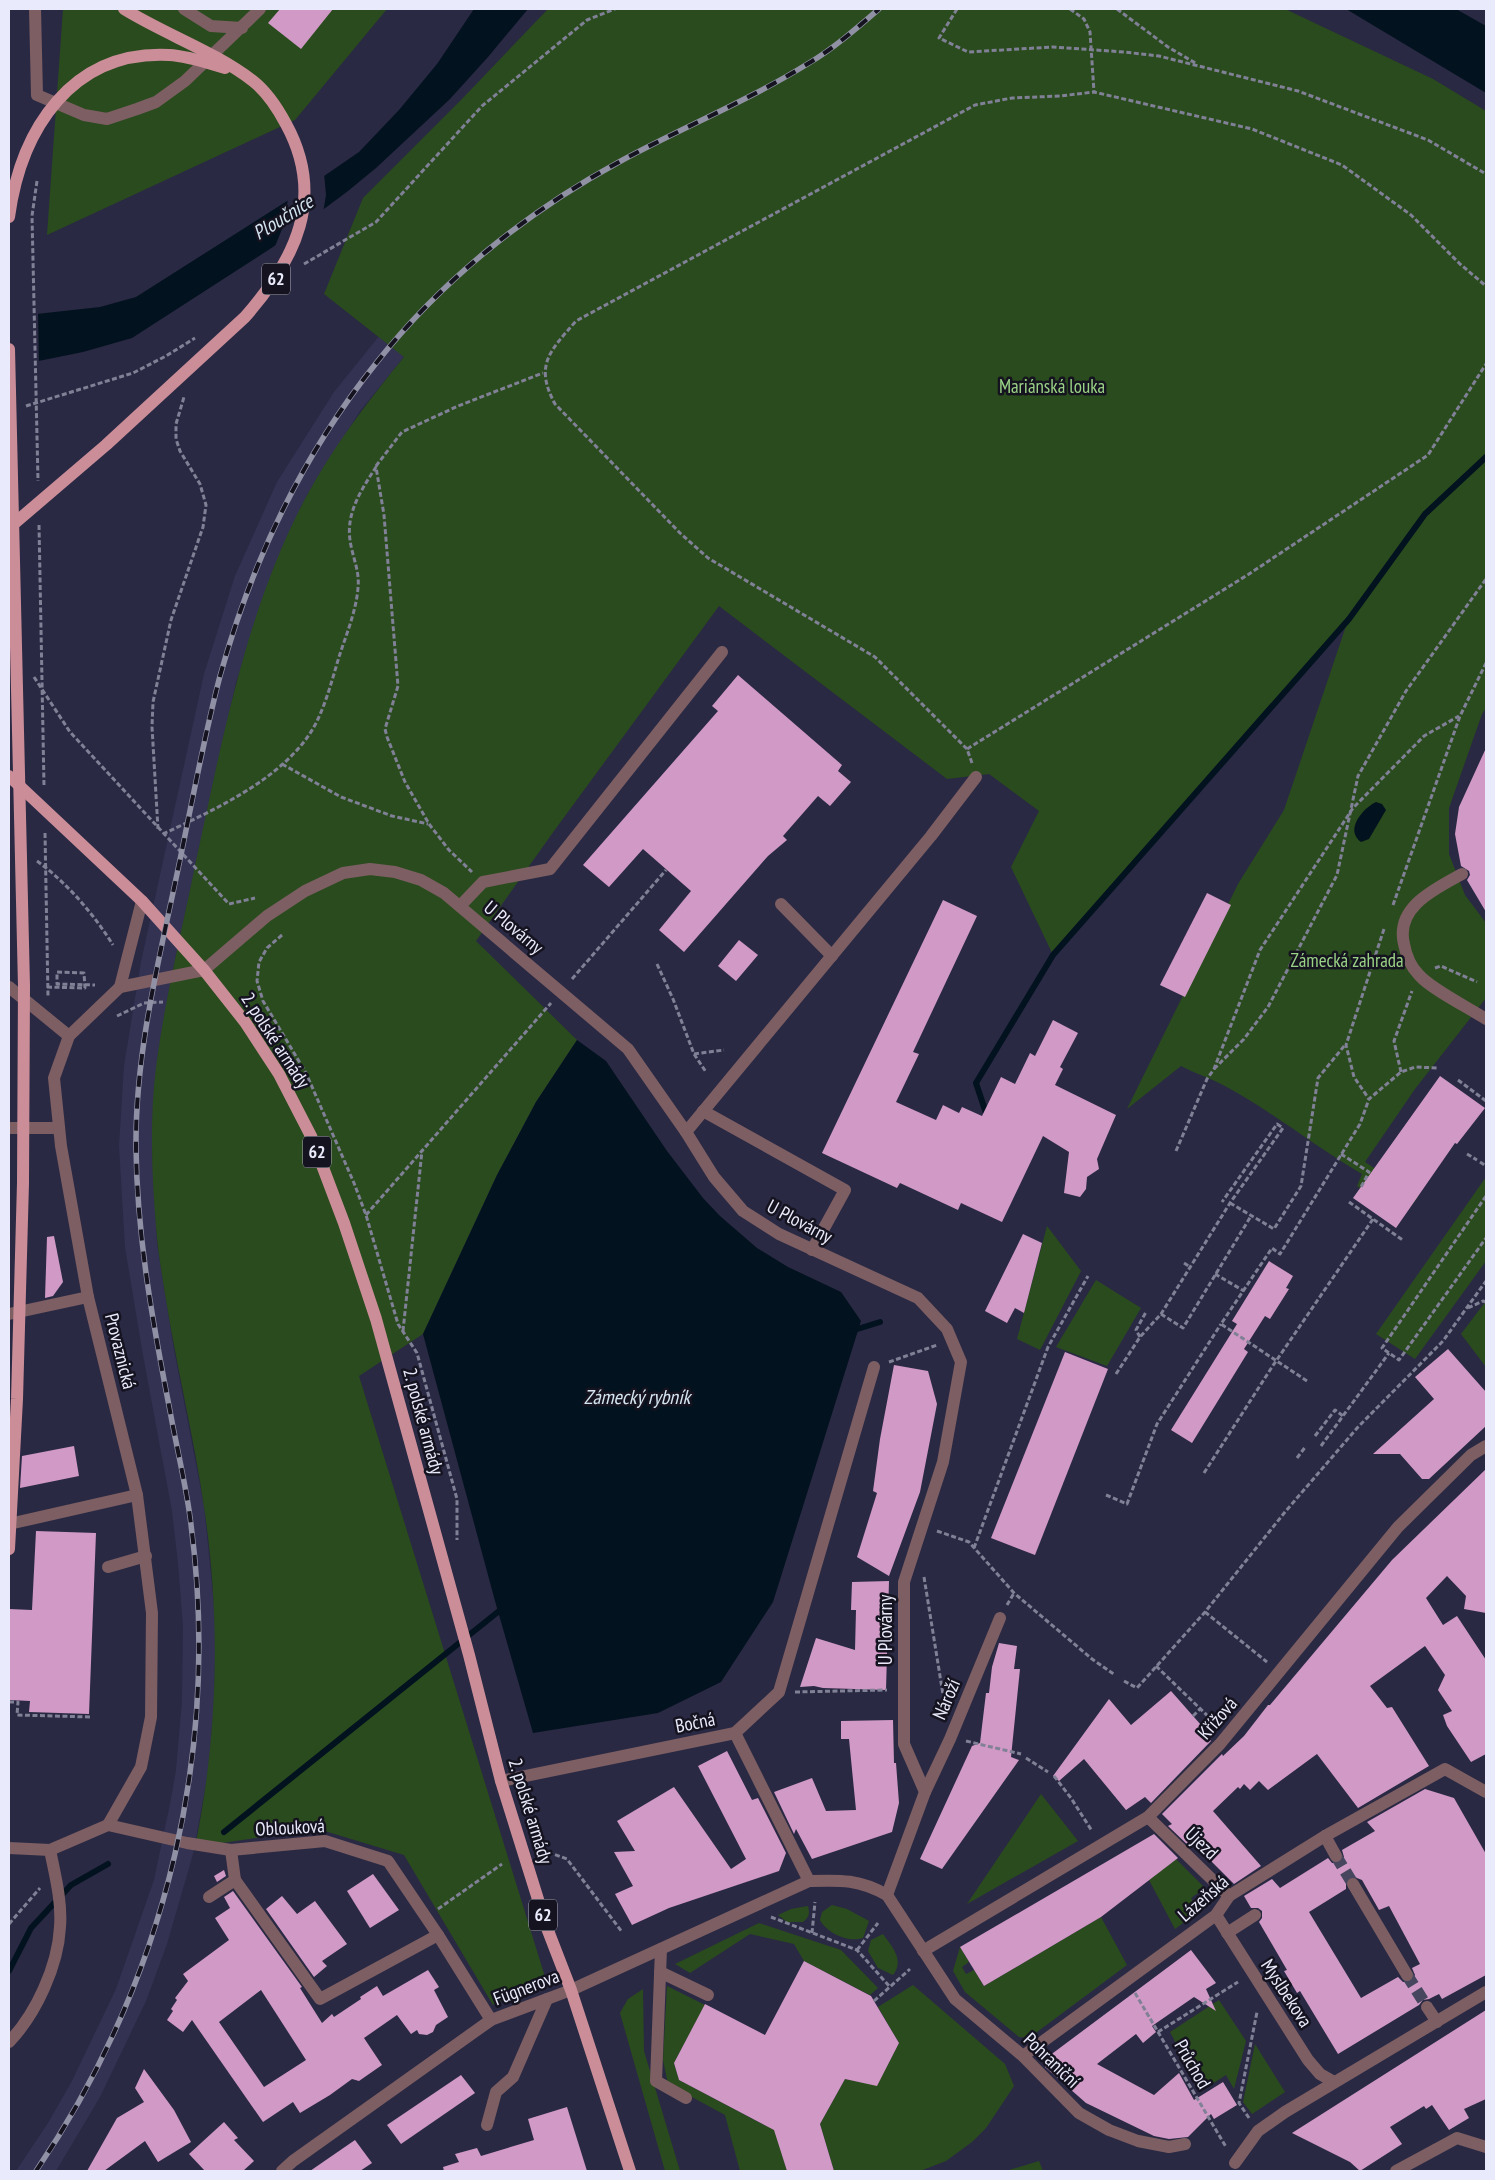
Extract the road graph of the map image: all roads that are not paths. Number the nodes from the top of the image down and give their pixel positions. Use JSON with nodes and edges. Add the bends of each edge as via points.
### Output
{"nodes":[{"id":1,"x":35,"y":9,"type":"edge"},
{"id":2,"x":124,"y":9,"type":"edge"},
{"id":3,"x":184,"y":9,"type":"edge"},
{"id":4,"x":260,"y":9,"type":"edge"},
{"id":5,"x":242,"y":28,"type":"junction"},
{"id":6,"x":238,"y":70,"type":"junction"},
{"id":7,"x":9,"y":217,"type":"edge"},
{"id":8,"x":9,"y":349,"type":"edge"},
{"id":9,"x":9,"y":528,"type":"edge"},
{"id":10,"x":722,"y":652,"type":"dead end"},
{"id":11,"x":9,"y":776,"type":"edge"},
{"id":12,"x":976,"y":777,"type":"road end"},
{"id":13,"x":1462,"y":874,"type":"dead end"},
{"id":14,"x":142,"y":900,"type":"junction"},
{"id":15,"x":781,"y":904,"type":"dead end"},
{"id":16,"x":460,"y":906,"type":"junction"},
{"id":17,"x":832,"y":956,"type":"junction"},
{"id":18,"x":204,"y":970,"type":"junction"},
{"id":19,"x":9,"y":987,"type":"edge"},
{"id":20,"x":120,"y":987,"type":"junction"},
{"id":21,"x":1486,"y":1019,"type":"edge"},
{"id":22,"x":69,"y":1036,"type":"junction"},
{"id":23,"x":703,"y":1112,"type":"junction"},
{"id":24,"x":9,"y":1128,"type":"edge"},
{"id":25,"x":59,"y":1128,"type":"junction"},
{"id":26,"x":686,"y":1132,"type":"junction"},
{"id":27,"x":812,"y":1250,"type":"junction"},
{"id":28,"x":88,"y":1297,"type":"junction"},
{"id":29,"x":9,"y":1314,"type":"edge"},
{"id":30,"x":874,"y":1367,"type":"road end"},
{"id":31,"x":1486,"y":1446,"type":"edge"},
{"id":32,"x":137,"y":1495,"type":"junction"},
{"id":33,"x":9,"y":1524,"type":"edge"},
{"id":34,"x":9,"y":1550,"type":"edge"},
{"id":35,"x":146,"y":1556,"type":"junction"},
{"id":36,"x":108,"y":1567,"type":"dead end"},
{"id":37,"x":1000,"y":1618,"type":"dead end"},
{"id":38,"x":736,"y":1733,"type":"junction"},
{"id":39,"x":501,"y":1781,"type":"junction"},
{"id":40,"x":925,"y":1792,"type":"junction"},
{"id":41,"x":1486,"y":1792,"type":"edge"},
{"id":42,"x":1148,"y":1817,"type":"junction"},
{"id":43,"x":108,"y":1825,"type":"junction"},
{"id":44,"x":1325,"y":1836,"type":"junction"},
{"id":45,"x":9,"y":1848,"type":"edge"},
{"id":46,"x":50,"y":1850,"type":"junction"},
{"id":47,"x":231,"y":1850,"type":"junction"},
{"id":48,"x":1336,"y":1856,"type":"tunnel mouth"},
{"id":49,"x":235,"y":1880,"type":"junction"},
{"id":50,"x":809,"y":1881,"type":"junction"},
{"id":51,"x":1353,"y":1884,"type":"tunnel mouth"},
{"id":52,"x":887,"y":1895,"type":"junction"},
{"id":53,"x":1229,"y":1896,"type":"junction"},
{"id":54,"x":209,"y":1897,"type":"dead end"},
{"id":55,"x":1255,"y":1915,"type":"dead end"},
{"id":56,"x":1216,"y":1916,"type":"junction"},
{"id":57,"x":1227,"y":1933,"type":"junction"},
{"id":58,"x":438,"y":1934,"type":"junction"},
{"id":59,"x":661,"y":1949,"type":"junction"},
{"id":60,"x":923,"y":1951,"type":"junction"},
{"id":61,"x":660,"y":1972,"type":"junction"},
{"id":62,"x":1407,"y":1975,"type":"tunnel mouth"},
{"id":63,"x":571,"y":1990,"type":"junction"},
{"id":64,"x":1486,"y":1992,"type":"edge"},
{"id":65,"x":708,"y":1995,"type":"dead end"},
{"id":66,"x":546,"y":1999,"type":"junction"},
{"id":67,"x":1427,"y":2008,"type":"tunnel mouth"},
{"id":68,"x":491,"y":2020,"type":"junction"},
{"id":69,"x":1437,"y":2022,"type":"junction"},
{"id":70,"x":9,"y":2042,"type":"edge"},
{"id":71,"x":1023,"y":2056,"type":"junction"},
{"id":72,"x":1334,"y":2082,"type":"junction"},
{"id":73,"x":686,"y":2098,"type":"dead end"},
{"id":74,"x":487,"y":2125,"type":"dead end"},
{"id":75,"x":1185,"y":2144,"type":"dead end"},
{"id":76,"x":1486,"y":2147,"type":"edge"},
{"id":77,"x":1235,"y":2163,"type":"road end"},
{"id":78,"x":294,"y":2166,"type":"edge"},
{"id":79,"x":282,"y":2171,"type":"edge"},
{"id":80,"x":630,"y":2171,"type":"edge"},
{"id":81,"x":1396,"y":2171,"type":"edge"}],
"edges":[{"from":1,"to":5,"type":"street","via":[[37,96],[84,115],[107,119],[156,102],[185,82]]},
{"from":2,"to":6,"type":"main road","number":"62"},
{"from":3,"to":5,"type":"street","via":[[211,26]]},
{"from":4,"to":5,"type":"street"},
{"from":6,"to":7,"type":"main road","via":[[171,55],[141,55],[97,68],[58,99],[42,120],[24,156]]},
{"from":6,"to":9,"type":"main road","number":"62","via":[[255,83],[280,112],[299,151],[304,188],[301,226],[281,272],[245,317],[106,445]]},
{"from":8,"to":34,"type":"main road","via":[[24,1006],[23,1182]]},
{"from":10,"to":16,"type":"street","via":[[550,870],[483,882]]},
{"from":11,"to":14,"type":"main road","name":"2. polské armády","number":"62"},
{"from":12,"to":17,"type":"street"},
{"from":13,"to":21,"type":"street","via":[[1426,894],[1412,908],[1404,923],[1402,937],[1406,955],[1418,975]]},
{"from":14,"to":18,"type":"main road","name":"2. polské armády","number":"62"},
{"from":14,"to":20,"type":"street"},
{"from":15,"to":17,"type":"street"},
{"from":16,"to":18,"type":"street","name":"U Plovárny","via":[[444,892],[395,872],[370,869],[343,872],[305,891],[267,916]]},
{"from":16,"to":26,"type":"street","name":"U Plovárny","via":[[628,1049]]},
{"from":17,"to":23,"type":"street"},
{"from":18,"to":20,"type":"street"},
{"from":18,"to":39,"type":"main road","name":"2. polské armády","number":"62","via":[[245,1022],[279,1074],[314,1144],[344,1223],[376,1318]]},
{"from":19,"to":22,"type":"street"},
{"from":20,"to":22,"type":"street","name":"Provaznická"},
{"from":22,"to":25,"type":"street","name":"Provaznická","via":[[54,1078]]},
{"from":23,"to":26,"type":"street"},
{"from":23,"to":27,"type":"street","via":[[845,1190]]},
{"from":24,"to":25,"type":"street"},
{"from":25,"to":28,"type":"street","name":"Provaznická"},
{"from":26,"to":27,"type":"street","name":"U Plovárny","via":[[714,1177],[743,1211]]},
{"from":27,"to":40,"type":"street","name":"U Plovárny","via":[[918,1298],[947,1329],[961,1362],[943,1462],[904,1582],[904,1744]]},
{"from":28,"to":29,"type":"street"},
{"from":28,"to":32,"type":"street","name":"Provaznická"},
{"from":30,"to":38,"type":"street","via":[[779,1692]]},
{"from":31,"to":42,"type":"street","name":"Křížová","via":[[1472,1455],[1398,1527],[1227,1735]]},
{"from":32,"to":33,"type":"street"},
{"from":32,"to":35,"type":"street","name":"Provaznická"},
{"from":35,"to":36,"type":"street"},
{"from":35,"to":43,"type":"street","name":"Provaznická","via":[[152,1613],[151,1717],[141,1767]]},
{"from":37,"to":40,"type":"street","name":"Nároží"},
{"from":38,"to":39,"type":"street","name":"Bočná"},
{"from":38,"to":50,"type":"street","name":"Bočná"},
{"from":39,"to":63,"type":"main road","name":"2. polské armády","number":"62","via":[[547,1928]]},
{"from":40,"to":52,"type":"street"},
{"from":41,"to":44,"type":"street","name":"Lázeňská","via":[[1445,1769]]},
{"from":42,"to":53,"type":"street","name":"Újezd"},
{"from":42,"to":60,"type":"street","name":"Křížová"},
{"from":43,"to":46,"type":"street"},
{"from":43,"to":47,"type":"street","name":"Oblouková"},
{"from":44,"to":48,"type":"street"},
{"from":44,"to":53,"type":"street","name":"Lázeňská"},
{"from":45,"to":46,"type":"street"},
{"from":46,"to":70,"type":"street","via":[[58,1886],[60,1927],[53,1961],[40,2000]]},
{"from":47,"to":49,"type":"street"},
{"from":47,"to":58,"type":"street","name":"Oblouková","via":[[324,1841],[388,1862]]},
{"from":49,"to":54,"type":"street"},
{"from":49,"to":58,"type":"street","via":[[320,1999]]},
{"from":50,"to":52,"type":"street","via":[[847,1880],[871,1886]]},
{"from":50,"to":59,"type":"street","name":"Fügnerova"},
{"from":51,"to":62,"type":"street"},
{"from":52,"to":60,"type":"street","name":"Pohraniční"},
{"from":53,"to":56,"type":"street","name":"Lázeňská"},
{"from":55,"to":57,"type":"street"},
{"from":56,"to":57,"type":"street","name":"Myslbekova"},
{"from":56,"to":71,"type":"street","name":"Lázeňská"},
{"from":57,"to":72,"type":"street","name":"Myslbekova","via":[[1308,2060],[1320,2074]]},
{"from":58,"to":68,"type":"street","name":"Oblouková"},
{"from":59,"to":61,"type":"street"},
{"from":59,"to":63,"type":"street","name":"Fügnerova"},
{"from":60,"to":71,"type":"street","name":"Pohraniční","via":[[955,1999]]},
{"from":61,"to":65,"type":"street"},
{"from":61,"to":73,"type":"street","via":[[656,2081]]},
{"from":63,"to":66,"type":"street","name":"Fügnerova"},
{"from":63,"to":80,"type":"main road","name":"2. polské armády","number":"62"},
{"from":64,"to":69,"type":"street"},
{"from":66,"to":68,"type":"street","name":"Fügnerova"},
{"from":66,"to":74,"type":"street","via":[[512,2077],[496,2092]]},
{"from":67,"to":69,"type":"street"},
{"from":68,"to":78,"type":"street","name":"Fügnerova"},
{"from":69,"to":72,"type":"street"},
{"from":71,"to":75,"type":"street","name":"Pohraniční","via":[[1079,2113],[1109,2130],[1138,2141],[1169,2147]]},
{"from":72,"to":77,"type":"street","via":[[1258,2131]]},
{"from":76,"to":81,"type":"street","via":[[1457,2138]]},
{"from":78,"to":79,"type":"street","name":"Fügnerova"}]}
